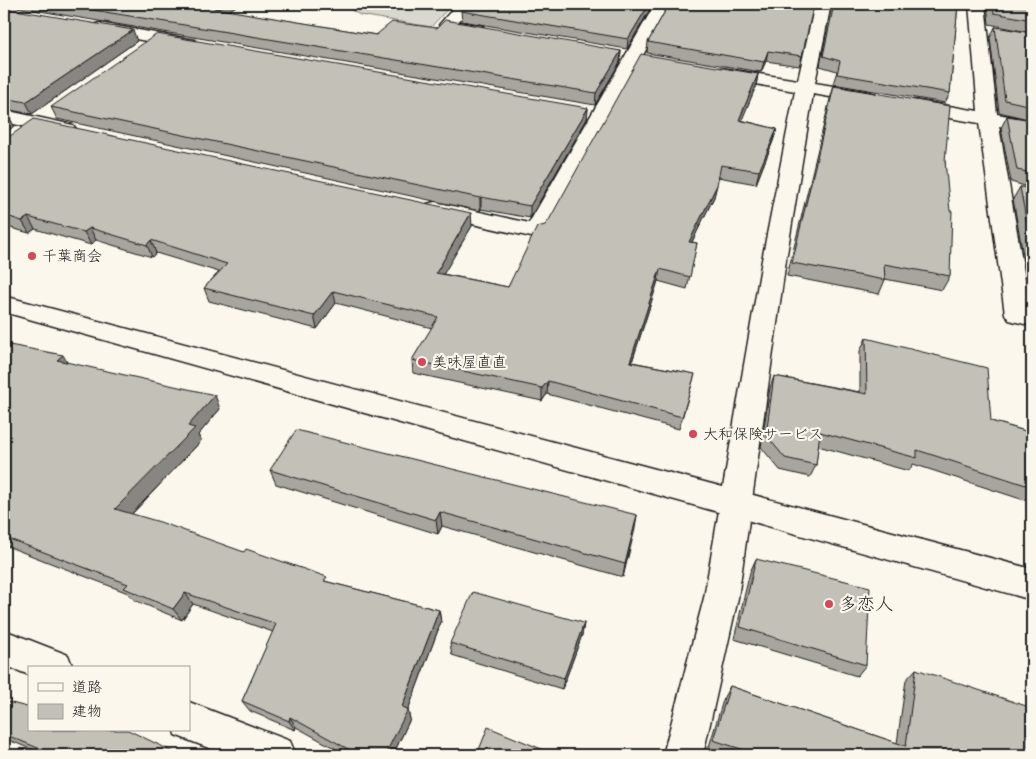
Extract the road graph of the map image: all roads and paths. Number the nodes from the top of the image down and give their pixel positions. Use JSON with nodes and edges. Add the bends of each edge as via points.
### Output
{"nodes":[{"id":1,"x":465,"y":4,"type":"edge"},
{"id":2,"x":663,"y":4,"type":"edge"},
{"id":3,"x":823,"y":4,"type":"edge"},
{"id":4,"x":977,"y":4,"type":"edge"},
{"id":5,"x":80,"y":25,"type":"edge"},
{"id":6,"x":980,"y":30,"type":"junction"},
{"id":7,"x":494,"y":33,"type":"edge"},
{"id":8,"x":997,"y":33,"type":"edge"},
{"id":9,"x":156,"y":38,"type":"junction"},
{"id":10,"x":204,"y":47,"type":"edge"},
{"id":11,"x":140,"y":50,"type":"edge"},
{"id":12,"x":701,"y":70,"type":"edge"},
{"id":13,"x":805,"y":88,"type":"junction"},
{"id":14,"x":4,"y":116,"type":"edge"},
{"id":15,"x":44,"y":117,"type":"junction"},
{"id":16,"x":988,"y":118,"type":"junction"},
{"id":17,"x":1032,"y":126,"type":"edge"},
{"id":18,"x":84,"y":133,"type":"edge"},
{"id":19,"x":12,"y":140,"type":"edge"},
{"id":20,"x":411,"y":204,"type":"edge"},
{"id":21,"x":4,"y":304,"type":"edge"},
{"id":22,"x":1032,"y":317,"type":"edge"},
{"id":23,"x":736,"y":505,"type":"junction"},
{"id":24,"x":1032,"y":585,"type":"edge"},
{"id":25,"x":4,"y":647,"type":"edge"},
{"id":26,"x":50,"y":666,"type":"edge"},
{"id":27,"x":190,"y":721,"type":"edge"},
{"id":28,"x":276,"y":755,"type":"edge"},
{"id":29,"x":683,"y":755,"type":"edge"}],
"edges":[{"from":1,"to":7,"type":"street","via":[[447,25]]},
{"from":2,"to":20,"type":"street","via":[[635,58],[592,113],[536,231]]},
{"from":3,"to":13,"type":"street"},
{"from":4,"to":6,"type":"street"},
{"from":5,"to":9,"type":"street"},
{"from":6,"to":8,"type":"street"},
{"from":6,"to":16,"type":"street"},
{"from":9,"to":10,"type":"street"},
{"from":9,"to":11,"type":"street"},
{"from":12,"to":13,"type":"street"},
{"from":13,"to":16,"type":"street"},
{"from":13,"to":23,"type":"street","via":[[774,260]]},
{"from":14,"to":15,"type":"street"},
{"from":15,"to":18,"type":"street"},
{"from":15,"to":19,"type":"street"},
{"from":16,"to":17,"type":"street"},
{"from":16,"to":22,"type":"street","via":[[1008,190],[1018,314]]},
{"from":21,"to":23,"type":"street"},
{"from":23,"to":24,"type":"street"},
{"from":23,"to":29,"type":"street","via":[[721,598]]},
{"from":25,"to":26,"type":"street"},
{"from":27,"to":28,"type":"street"}]}
